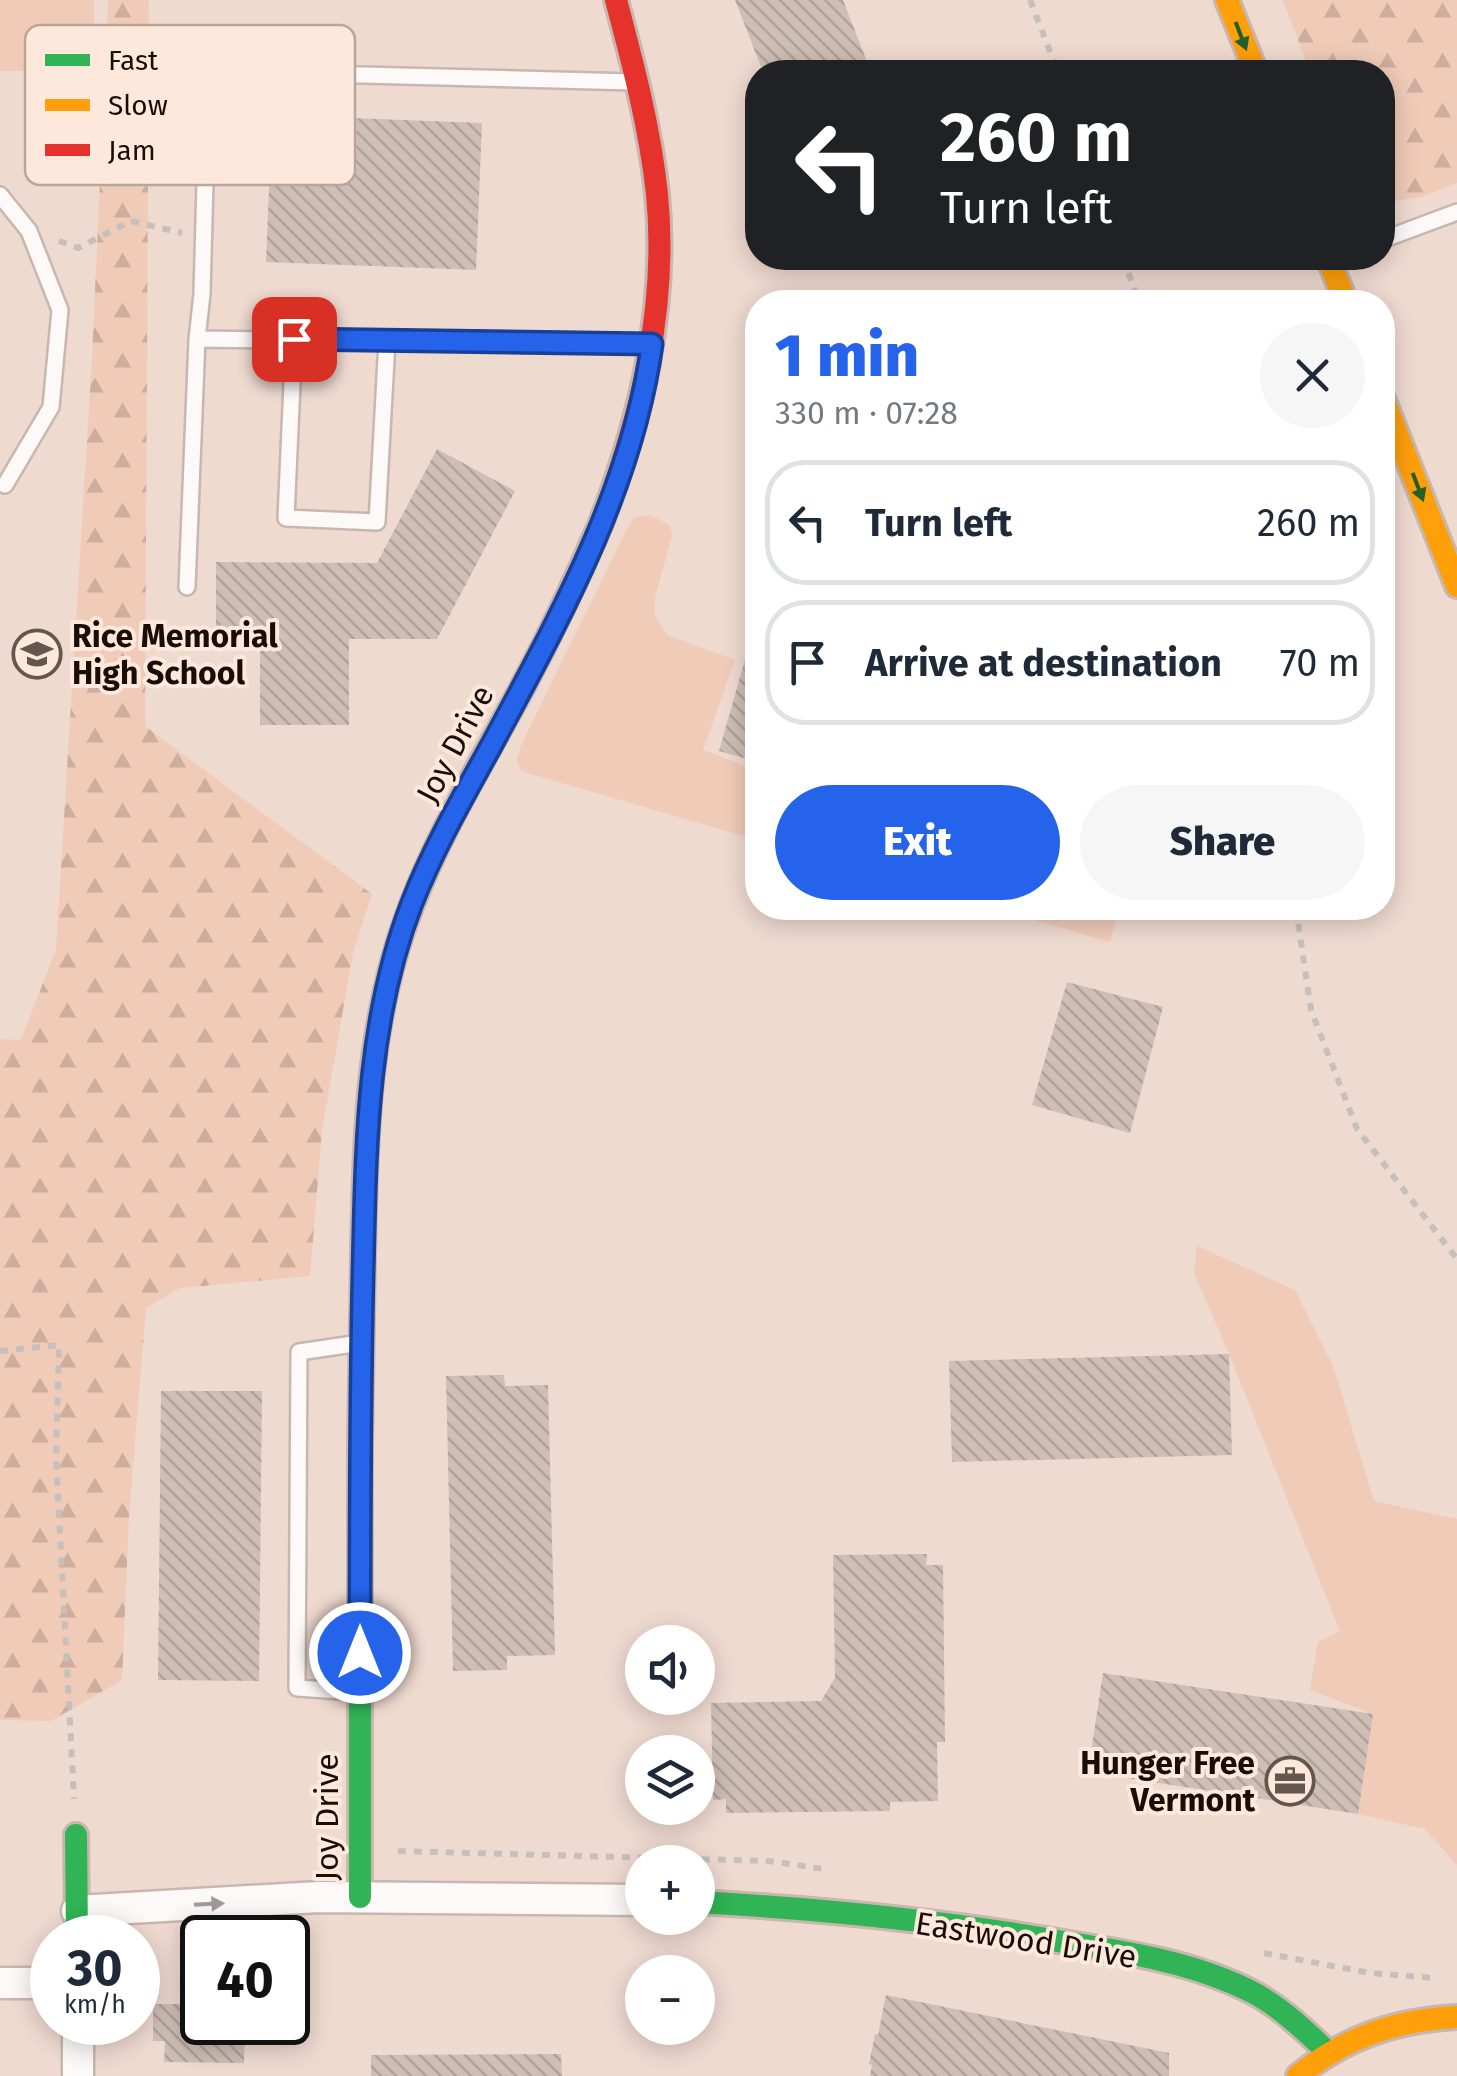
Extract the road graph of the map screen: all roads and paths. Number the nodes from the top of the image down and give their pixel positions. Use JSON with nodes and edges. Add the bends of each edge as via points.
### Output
{"nodes":[{"id":1,"x":616,"y":0,"type":"edge"},
{"id":2,"x":1030,"y":0,"type":"edge"},
{"id":3,"x":1227,"y":0,"type":"edge"},
{"id":4,"x":1053,"y":60,"type":"edge"},
{"id":5,"x":1251,"y":60,"type":"edge"},
{"id":6,"x":355,"y":75,"type":"edge"},
{"id":7,"x":637,"y":82,"type":"junction"},
{"id":8,"x":205,"y":185,"type":"edge"},
{"id":9,"x":0,"y":195,"type":"edge"},
{"id":10,"x":1457,"y":212,"type":"edge"},
{"id":11,"x":29,"y":231,"type":"junction"},
{"id":12,"x":1395,"y":235,"type":"edge"},
{"id":13,"x":204,"y":238,"type":"junction"},
{"id":14,"x":294,"y":339,"type":"junction"},
{"id":15,"x":197,"y":340,"type":"junction"},
{"id":16,"x":387,"y":340,"type":"junction"},
{"id":17,"x":652,"y":344,"type":"junction"},
{"id":18,"x":1395,"y":429,"type":"edge"},
{"id":19,"x":5,"y":485,"type":"dead end"},
{"id":20,"x":1457,"y":586,"type":"edge"},
{"id":21,"x":186,"y":587,"type":"dead end"},
{"id":22,"x":1298,"y":920,"type":"edge"},
{"id":23,"x":1457,"y":1259,"type":"edge"},
{"id":24,"x":361,"y":1343,"type":"junction"},
{"id":25,"x":0,"y":1351,"type":"edge"},
{"id":26,"x":360,"y":1692,"type":"junction"},
{"id":27,"x":76,"y":1835,"type":"joint"},
{"id":28,"x":360,"y":1897,"type":"junction"},
{"id":29,"x":625,"y":1900,"type":"edge"},
{"id":30,"x":715,"y":1903,"type":"edge"},
{"id":31,"x":77,"y":1915,"type":"edge"},
{"id":32,"x":160,"y":1916,"type":"edge"},
{"id":33,"x":0,"y":1983,"type":"edge"},
{"id":34,"x":30,"y":1983,"type":"edge"},
{"id":35,"x":1457,"y":2017,"type":"edge"},
{"id":36,"x":78,"y":2045,"type":"edge"},
{"id":37,"x":1329,"y":2053,"type":"junction"},
{"id":38,"x":78,"y":2076,"type":"edge"},
{"id":39,"x":1298,"y":2076,"type":"edge"}],
"edges":[{"from":1,"to":7,"type":"main road","name":"Joy Drive"},
{"from":2,"to":4,"type":"path"},
{"from":3,"to":5,"type":"main road","one_way":true},
{"from":6,"to":7,"type":"lane"},
{"from":7,"to":17,"type":"main road","name":"Joy Drive","via":[[659,223]]},
{"from":8,"to":13,"type":"lane"},
{"from":9,"to":11,"type":"lane"},
{"from":10,"to":12,"type":"lane"},
{"from":11,"to":13,"type":"path","via":[[78,248],[131,221]]},
{"from":11,"to":19,"type":"lane","via":[[60,310],[51,407]]},
{"from":13,"to":15,"type":"lane"},
{"from":14,"to":15,"type":"lane"},
{"from":14,"to":16,"type":"lane"},
{"from":14,"to":16,"type":"lane","via":[[286,518],[377,522]]},
{"from":15,"to":21,"type":"lane"},
{"from":16,"to":17,"type":"lane"},
{"from":17,"to":24,"type":"main road","name":"Joy Drive","via":[[646,388],[610,505],[544,647],[437,846],[392,964],[373,1055]]},
{"from":18,"to":20,"type":"main road","one_way":true},
{"from":22,"to":23,"type":"path","via":[[1311,1010],[1357,1129]]},
{"from":24,"to":26,"type":"main road","name":"Joy Drive"},
{"from":24,"to":26,"type":"lane","via":[[299,1352],[297,1688]]},
{"from":25,"to":27,"type":"path","via":[[60,1345],[56,1458]]},
{"from":26,"to":28,"type":"main road","name":"Joy Drive"},
{"from":27,"to":31,"type":"main road"},
{"from":28,"to":29,"type":"street"},
{"from":32,"to":28,"type":"street","one_way":true},
{"from":30,"to":37,"type":"main road","name":"Eastwood Drive","via":[[1008,1932],[1168,1962],[1265,1999]]},
{"from":33,"to":34,"type":"street"},
{"from":35,"to":37,"type":"main road","via":[[1378,2028]]},
{"from":36,"to":38,"type":"street"},
{"from":37,"to":39,"type":"main road"}]}
